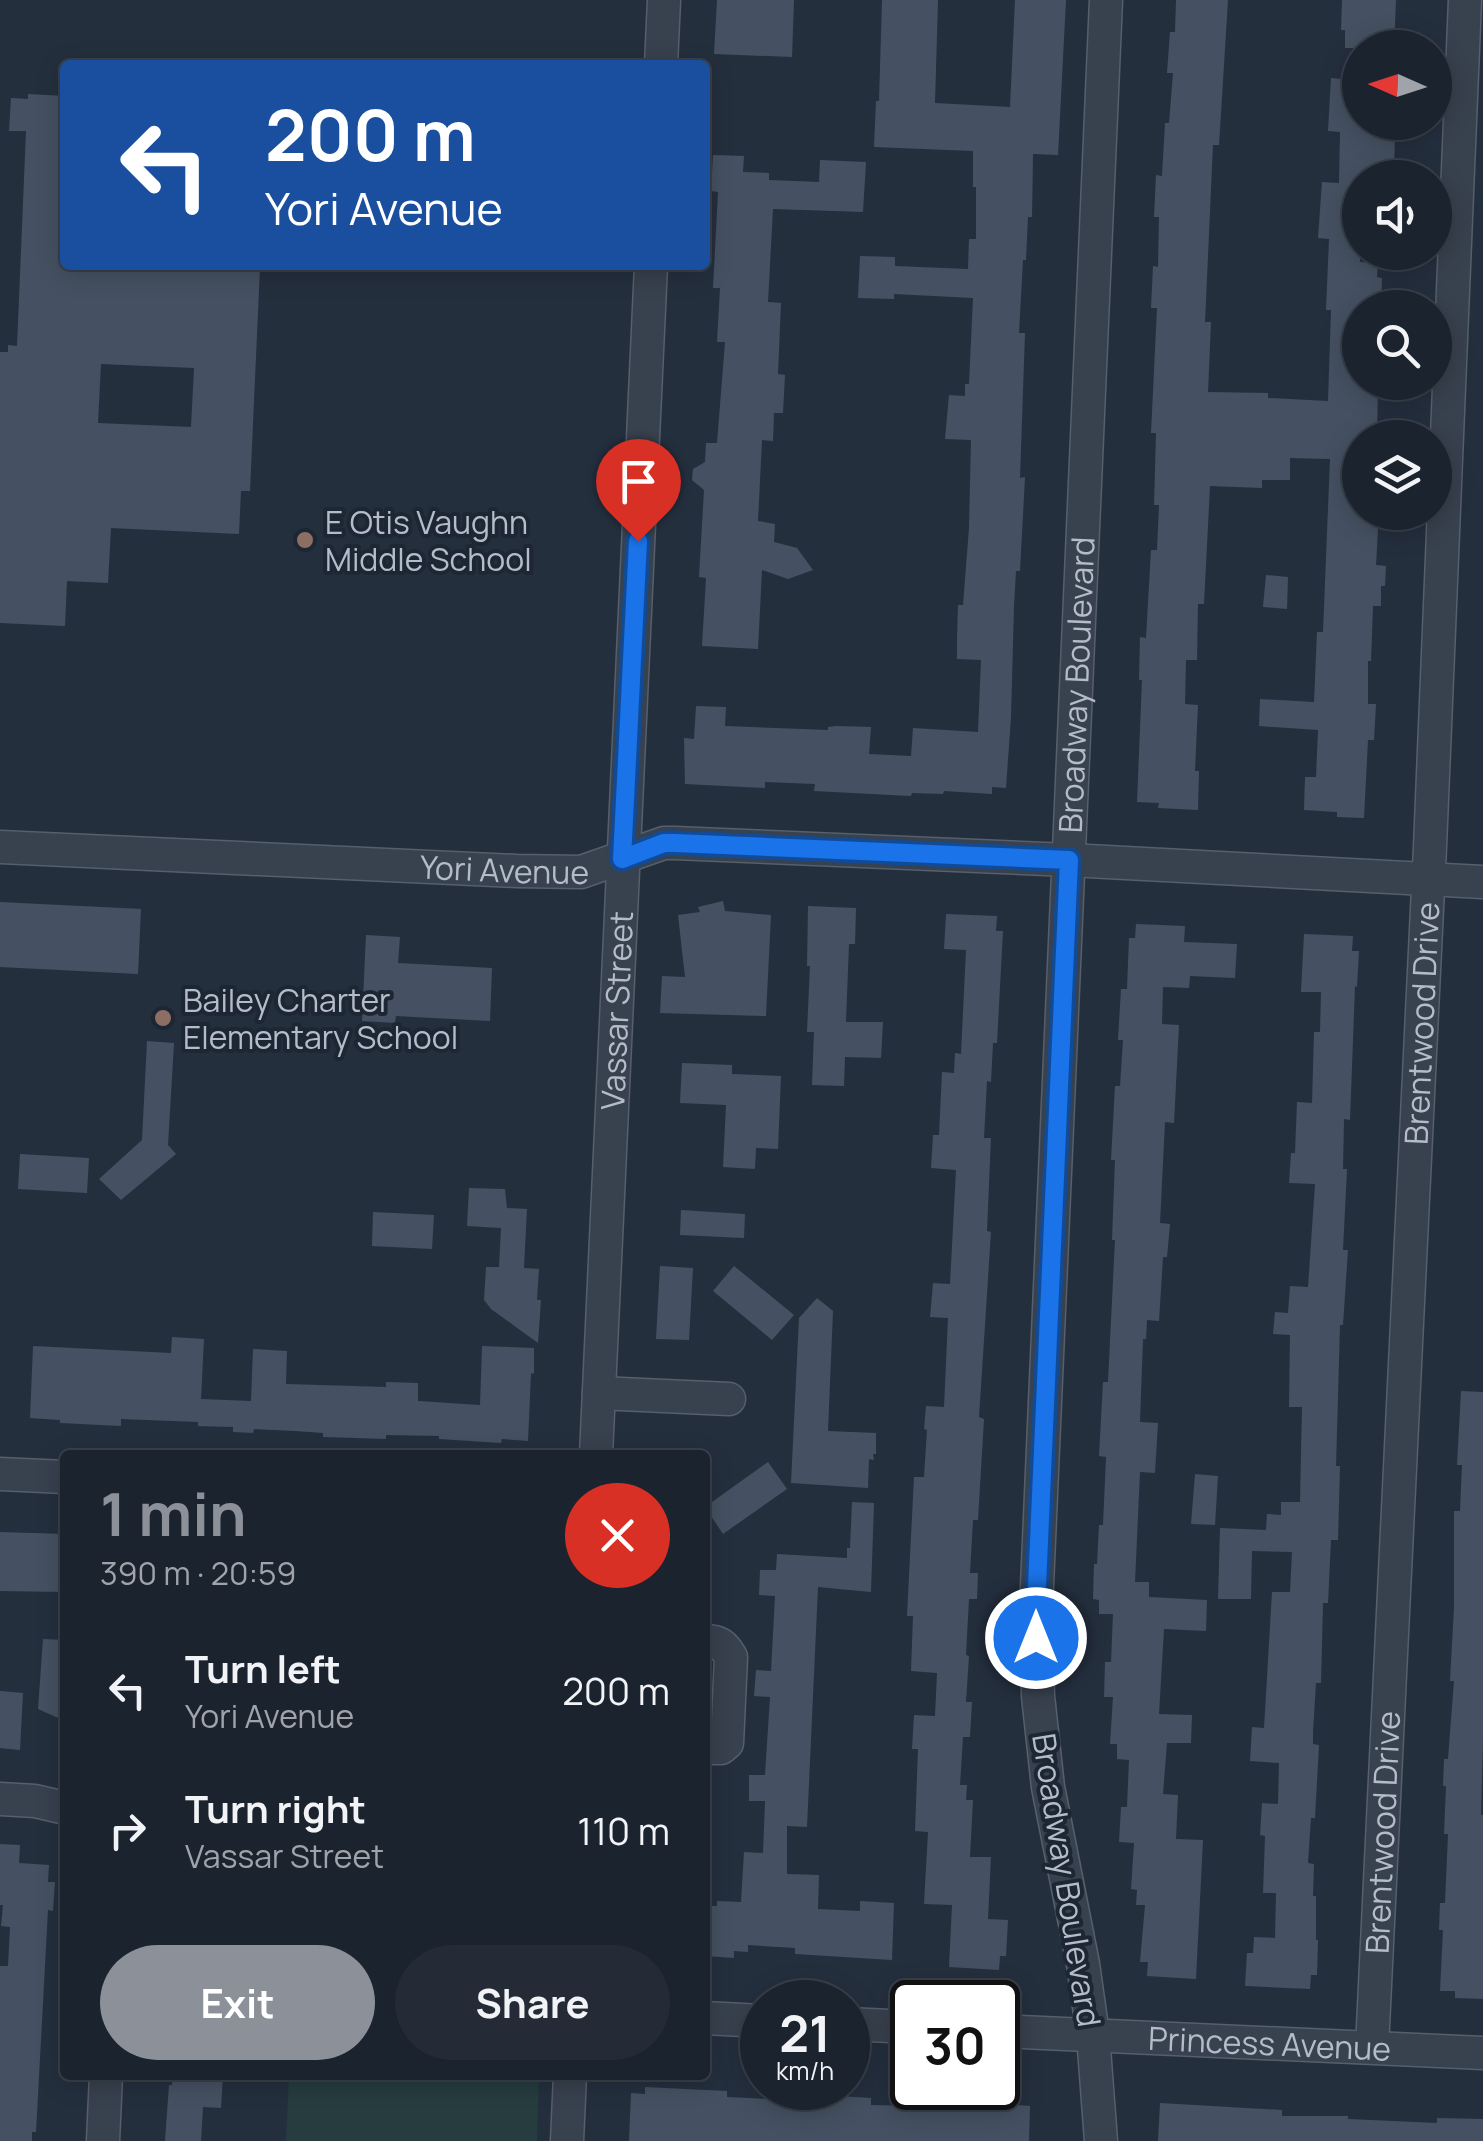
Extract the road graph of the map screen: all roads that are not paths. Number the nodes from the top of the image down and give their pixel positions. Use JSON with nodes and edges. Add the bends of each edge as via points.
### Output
{"nodes":[{"id":1,"x":664,"y":0,"type":"edge"},
{"id":2,"x":1106,"y":0,"type":"edge"},
{"id":3,"x":1465,"y":0,"type":"edge"},
{"id":4,"x":661,"y":60,"type":"edge"},
{"id":5,"x":651,"y":270,"type":"edge"},
{"id":6,"x":0,"y":847,"type":"edge"},
{"id":7,"x":622,"y":859,"type":"junction"},
{"id":8,"x":1069,"y":860,"type":"junction"},
{"id":9,"x":1428,"y":880,"type":"junction"},
{"id":10,"x":1483,"y":882,"type":"edge"},
{"id":11,"x":600,"y":1393,"type":"junction"},
{"id":12,"x":729,"y":1399,"type":"dead end"},
{"id":13,"x":596,"y":1450,"type":"edge"},
{"id":14,"x":0,"y":1474,"type":"edge"},
{"id":15,"x":60,"y":1477,"type":"edge"},
{"id":16,"x":710,"y":1641,"type":"edge"},
{"id":17,"x":710,"y":1748,"type":"edge"},
{"id":18,"x":0,"y":1799,"type":"edge"},
{"id":19,"x":60,"y":1806,"type":"edge"},
{"id":20,"x":710,"y":2018,"type":"edge"},
{"id":21,"x":740,"y":2019,"type":"edge"},
{"id":22,"x":1020,"y":2032,"type":"edge"},
{"id":23,"x":1093,"y":2035,"type":"junction"},
{"id":24,"x":1372,"y":2047,"type":"junction"},
{"id":25,"x":1483,"y":2053,"type":"edge"},
{"id":26,"x":106,"y":2080,"type":"edge"},
{"id":27,"x":570,"y":2080,"type":"edge"},
{"id":28,"x":102,"y":2141,"type":"edge"},
{"id":29,"x":567,"y":2141,"type":"edge"},
{"id":30,"x":1100,"y":2141,"type":"edge"}],
"edges":[{"from":1,"to":4,"type":"street"},
{"from":2,"to":8,"type":"street","name":"Broadway Boulevard"},
{"from":3,"to":9,"type":"street","name":"Brentwood Drive"},
{"from":5,"to":7,"type":"street","name":"Vassar Street"},
{"from":6,"to":7,"type":"street","name":"Yori Avenue","via":[[517,871],[581,872]]},
{"from":7,"to":8,"type":"street","name":"Yori Avenue","via":[[675,843]]},
{"from":7,"to":11,"type":"street","name":"Vassar Street"},
{"from":8,"to":9,"type":"street","name":"Yori Avenue"},
{"from":8,"to":23,"type":"street","name":"Broadway Boulevard","via":[[1036,1609],[1048,1787]]},
{"from":9,"to":10,"type":"street","name":"Yori Avenue"},
{"from":9,"to":24,"type":"street","name":"Brentwood Drive"},
{"from":11,"to":12,"type":"street"},
{"from":11,"to":13,"type":"street","name":"Vassar Street"},
{"from":14,"to":15,"type":"street"},
{"from":16,"to":17,"type":"street","via":[[731,1657],[727,1743]]},
{"from":18,"to":19,"type":"street"},
{"from":20,"to":21,"type":"street"},
{"from":22,"to":23,"type":"street","name":"Princess Avenue"},
{"from":23,"to":24,"type":"street","name":"Princess Avenue"},
{"from":23,"to":30,"type":"street","name":"Broadway Boulevard"},
{"from":24,"to":25,"type":"street","name":"Princess Avenue"},
{"from":26,"to":28,"type":"street"},
{"from":27,"to":29,"type":"street"}]}
